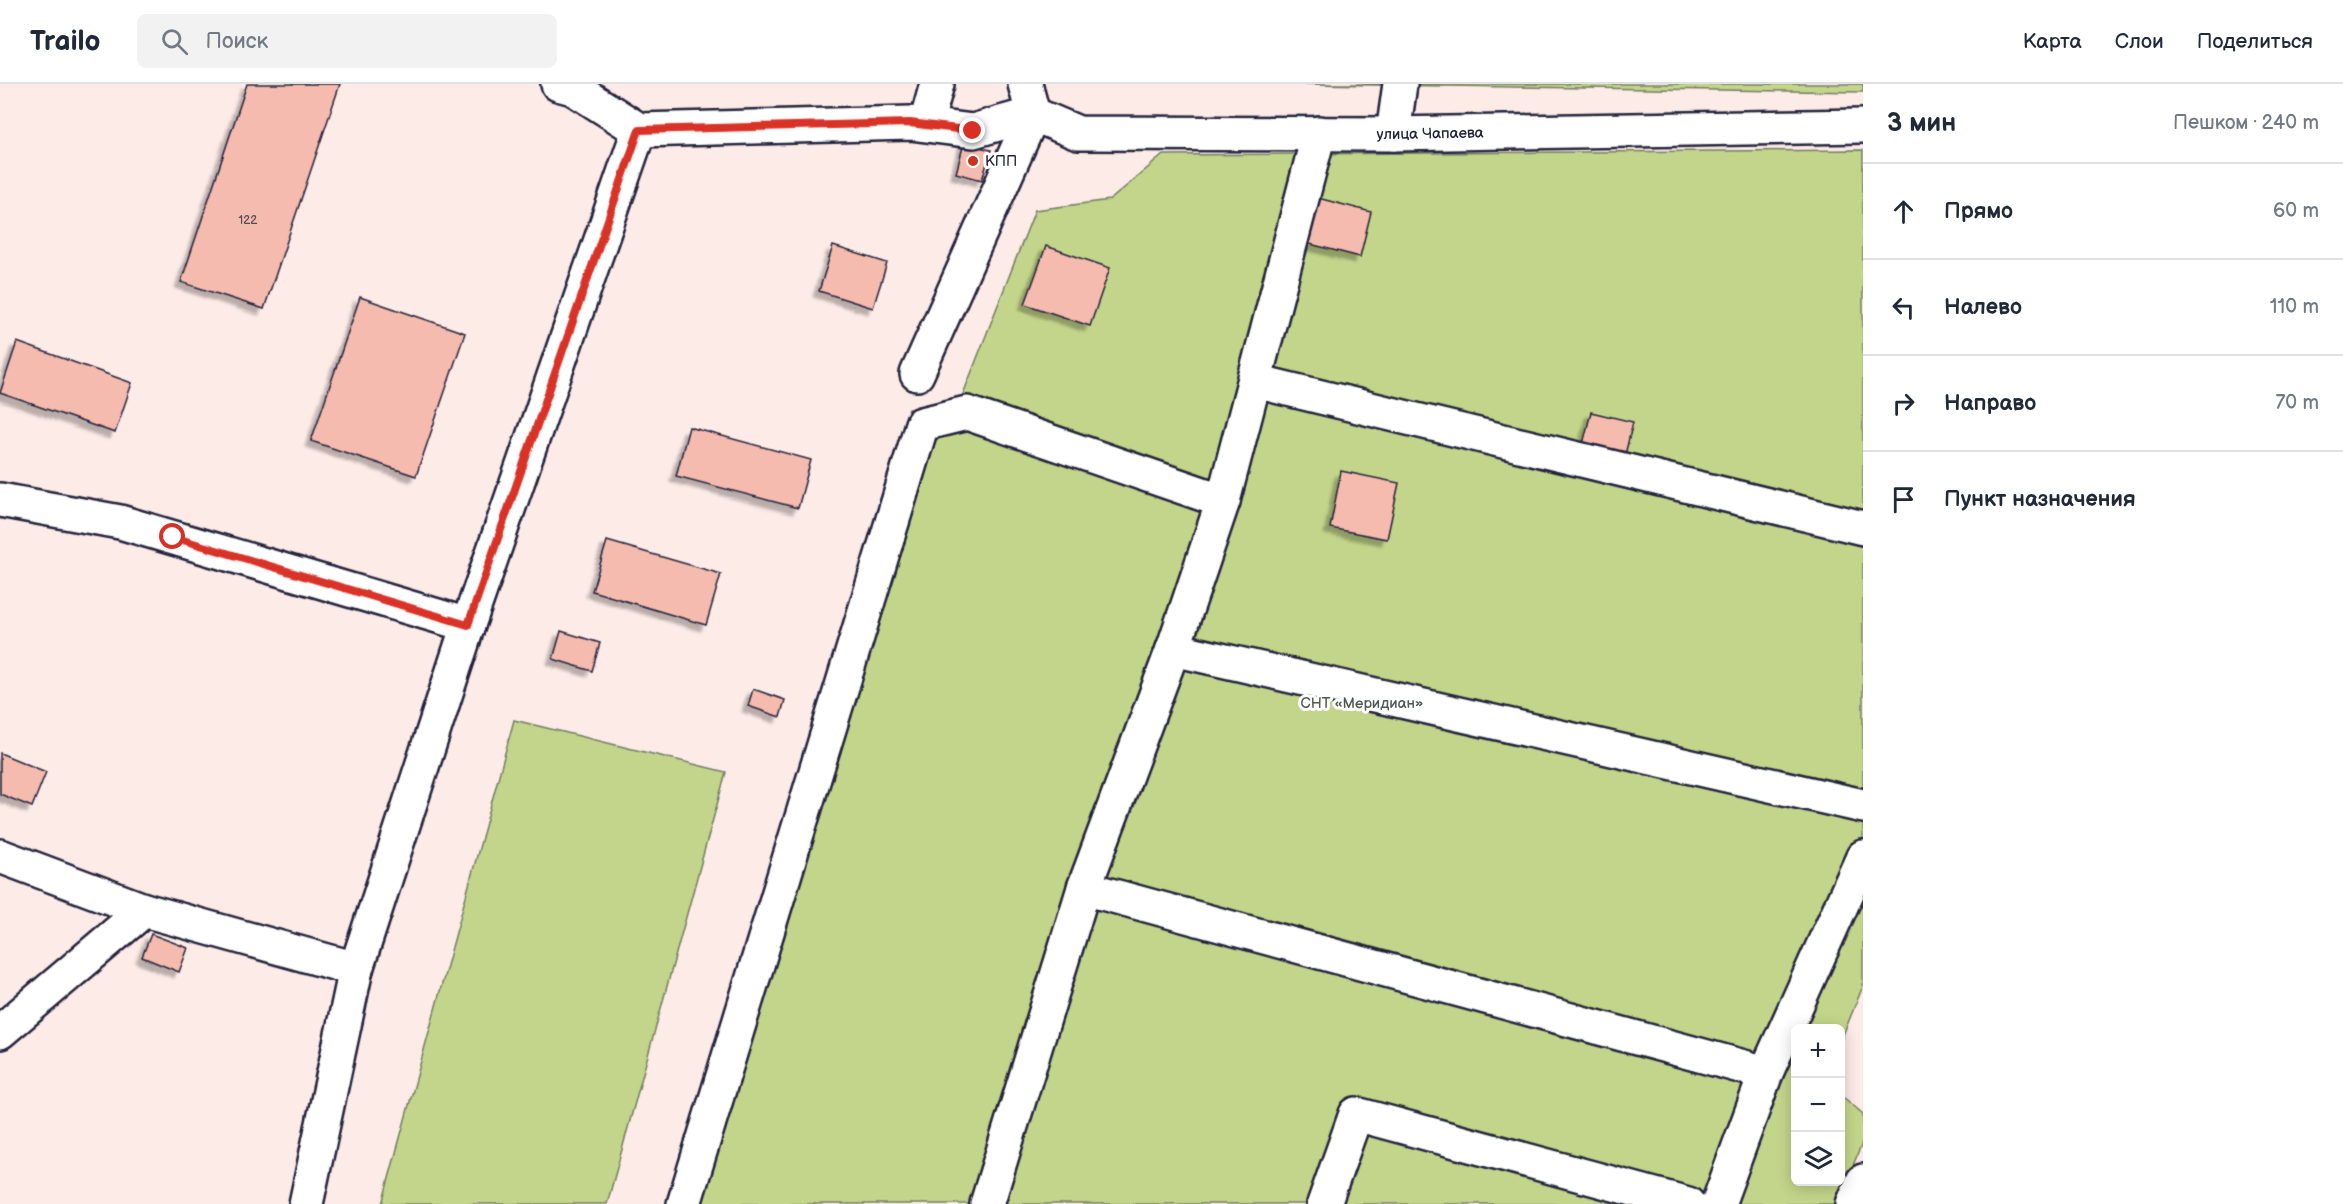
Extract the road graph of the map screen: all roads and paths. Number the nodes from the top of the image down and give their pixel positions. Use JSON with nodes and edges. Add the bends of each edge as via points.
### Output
{"nodes":[{"id":1,"x":558,"y":84,"type":"edge"},
{"id":2,"x":937,"y":84,"type":"edge"},
{"id":3,"x":1400,"y":84,"type":"edge"},
{"id":4,"x":1029,"y":99,"type":"edge"},
{"id":5,"x":926,"y":124,"type":"junction"},
{"id":6,"x":1863,"y":126,"type":"edge"},
{"id":7,"x":639,"y":130,"type":"junction"},
{"id":8,"x":1319,"y":133,"type":"junction"},
{"id":9,"x":1393,"y":134,"type":"junction"},
{"id":10,"x":917,"y":374,"type":"dead end"},
{"id":11,"x":1255,"y":381,"type":"junction"},
{"id":12,"x":0,"y":500,"type":"edge"},
{"id":13,"x":1223,"y":501,"type":"junction"},
{"id":14,"x":1863,"y":528,"type":"edge"},
{"id":15,"x":468,"y":625,"type":"junction"},
{"id":16,"x":1173,"y":649,"type":"junction"},
{"id":17,"x":1863,"y":807,"type":"edge"},
{"id":18,"x":0,"y":856,"type":"edge"},
{"id":19,"x":1863,"y":857,"type":"edge"},
{"id":20,"x":1084,"y":888,"type":"junction"},
{"id":21,"x":144,"y":910,"type":"junction"},
{"id":22,"x":356,"y":969,"type":"junction"},
{"id":23,"x":0,"y":1032,"type":"edge"},
{"id":24,"x":1766,"y":1073,"type":"junction"},
{"id":25,"x":1863,"y":1181,"type":"edge"},
{"id":26,"x":306,"y":1204,"type":"edge"},
{"id":27,"x":684,"y":1204,"type":"edge"},
{"id":28,"x":987,"y":1204,"type":"edge"},
{"id":29,"x":1324,"y":1204,"type":"edge"},
{"id":30,"x":1688,"y":1204,"type":"edge"},
{"id":31,"x":1718,"y":1204,"type":"edge"},
{"id":32,"x":1853,"y":1204,"type":"edge"}],
"edges":[{"from":1,"to":7,"type":"street","via":[[573,88]]},
{"from":2,"to":5,"type":"street"},
{"from":3,"to":9,"type":"street"},
{"from":4,"to":5,"type":"street","via":[[973,131]]},
{"from":4,"to":8,"type":"street","name":"улица Чапаева","via":[[1078,134]]},
{"from":4,"to":10,"type":"street"},
{"from":5,"to":7,"type":"street"},
{"from":6,"to":9,"type":"street","name":"улица Чапаева"},
{"from":7,"to":15,"type":"street"},
{"from":8,"to":9,"type":"street","name":"улица Чапаева"},
{"from":8,"to":11,"type":"street"},
{"from":11,"to":13,"type":"street"},
{"from":11,"to":14,"type":"street"},
{"from":12,"to":15,"type":"street","via":[[130,525]]},
{"from":13,"to":16,"type":"street"},
{"from":13,"to":27,"type":"street","via":[[967,413],[922,424]]},
{"from":15,"to":22,"type":"street"},
{"from":16,"to":17,"type":"street"},
{"from":16,"to":20,"type":"street"},
{"from":18,"to":21,"type":"street"},
{"from":19,"to":24,"type":"street"},
{"from":20,"to":24,"type":"street"},
{"from":20,"to":28,"type":"street"},
{"from":21,"to":22,"type":"street"},
{"from":21,"to":23,"type":"street"},
{"from":22,"to":26,"type":"street"},
{"from":24,"to":31,"type":"street"},
{"from":25,"to":32,"type":"street"},
{"from":29,"to":30,"type":"street","via":[[1356,1114]]}]}
